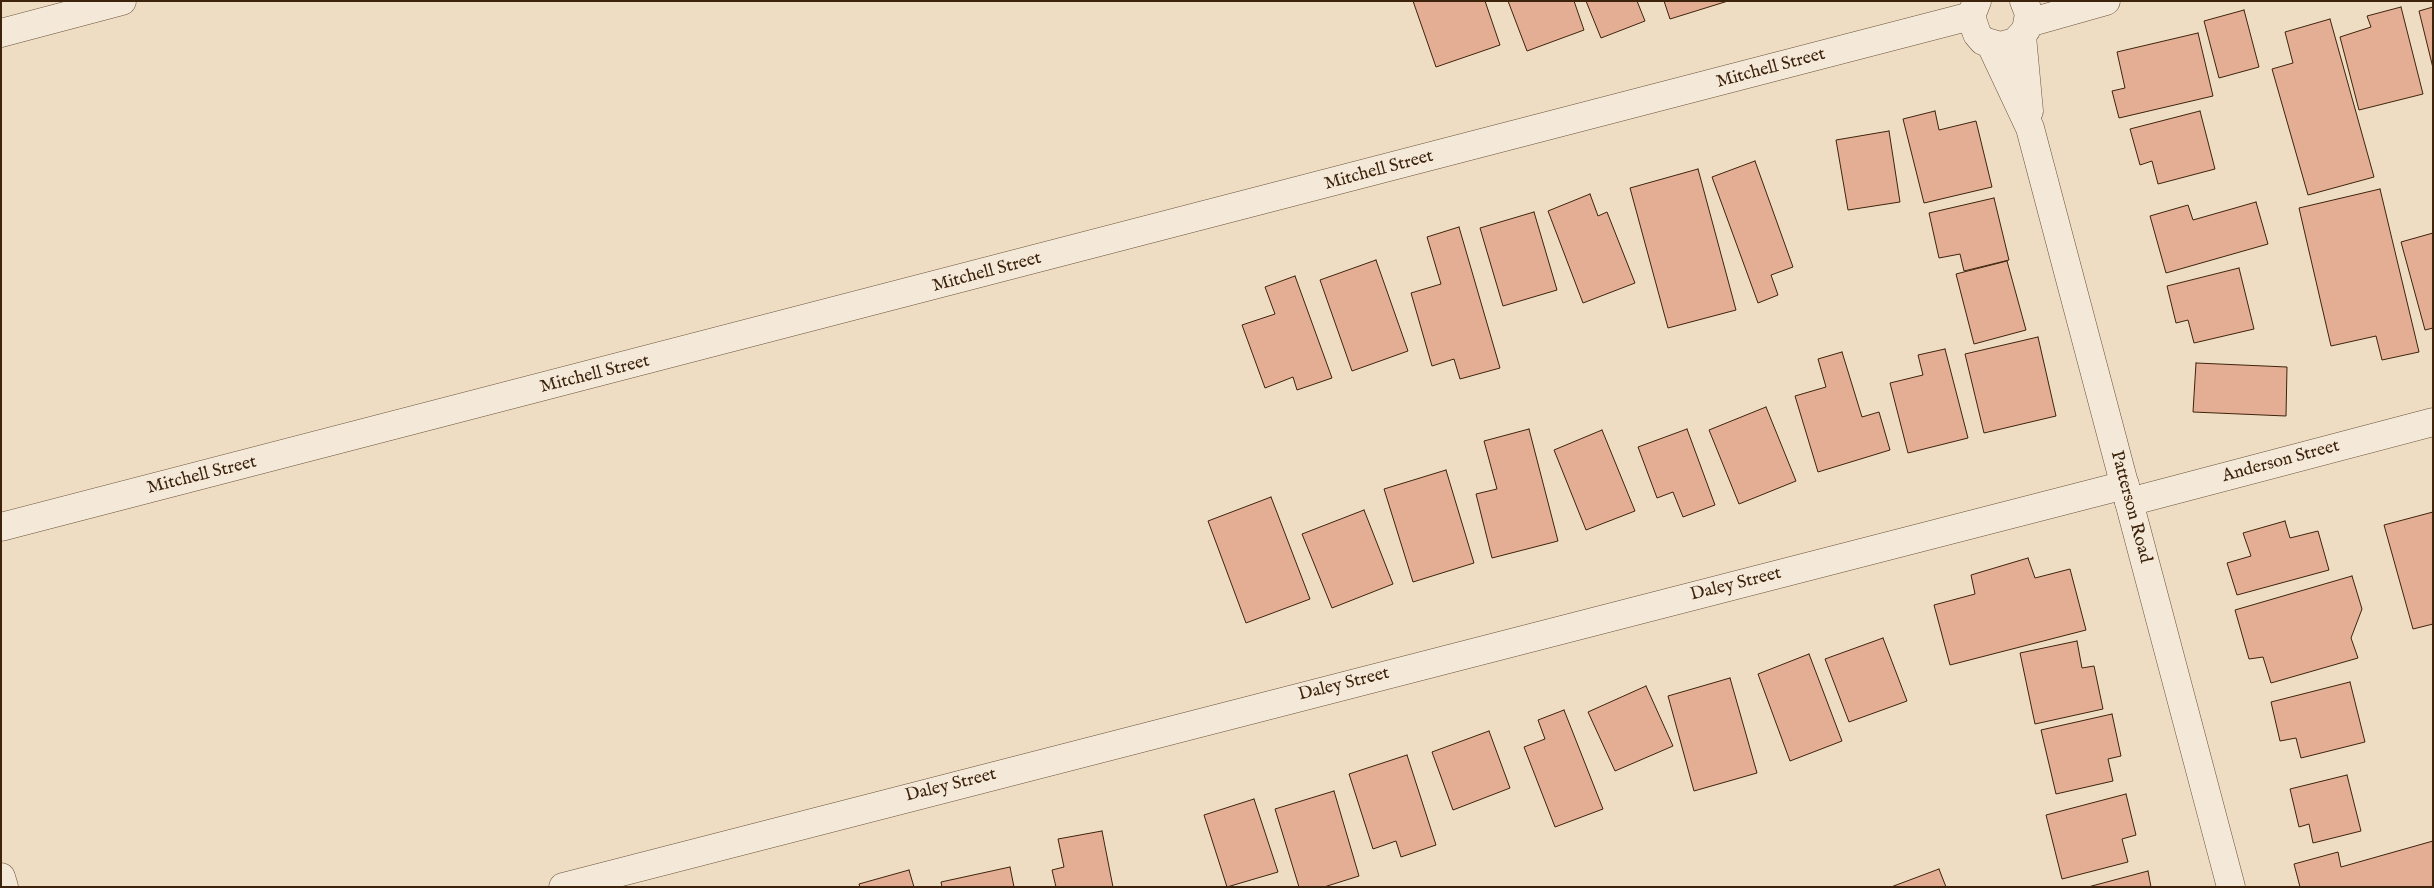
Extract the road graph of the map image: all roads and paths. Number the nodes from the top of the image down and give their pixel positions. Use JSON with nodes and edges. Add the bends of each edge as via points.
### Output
{"nodes":[{"id":1,"x":122,"y":1,"type":"edge"},
{"id":2,"x":2106,"y":1,"type":"edge"},
{"id":3,"x":1974,"y":9,"type":"edge"},
{"id":4,"x":2025,"y":20,"type":"edge"},
{"id":5,"x":1,"y":32,"type":"edge"},
{"id":6,"x":1991,"y":45,"type":"junction"},
{"id":7,"x":2030,"y":128,"type":"junction"},
{"id":8,"x":2433,"y":422,"type":"edge"},
{"id":9,"x":2127,"y":494,"type":"junction"},
{"id":10,"x":1,"y":527,"type":"edge"},
{"id":11,"x":1,"y":877,"type":"edge"},
{"id":12,"x":4,"y":887,"type":"edge"},
{"id":13,"x":563,"y":887,"type":"edge"},
{"id":14,"x":2231,"y":887,"type":"edge"}],
"edges":[{"from":1,"to":5,"type":"street"},
{"from":2,"to":4,"type":"street"},
{"from":3,"to":6,"type":"street","name":"Patterson Road","via":[[1977,34]]},
{"from":3,"to":10,"type":"street","name":"Mitchell Street"},
{"from":4,"to":6,"type":"street","via":[[2008,45]]},
{"from":4,"to":7,"type":"street","name":"Patterson Road"},
{"from":6,"to":7,"type":"street","name":"Patterson Road"},
{"from":7,"to":9,"type":"street","name":"Patterson Road"},
{"from":8,"to":9,"type":"street","name":"Anderson Street"},
{"from":9,"to":13,"type":"street","name":"Daley Street"},
{"from":9,"to":14,"type":"street","name":"Patterson Road"},
{"from":11,"to":12,"type":"street"}]}
